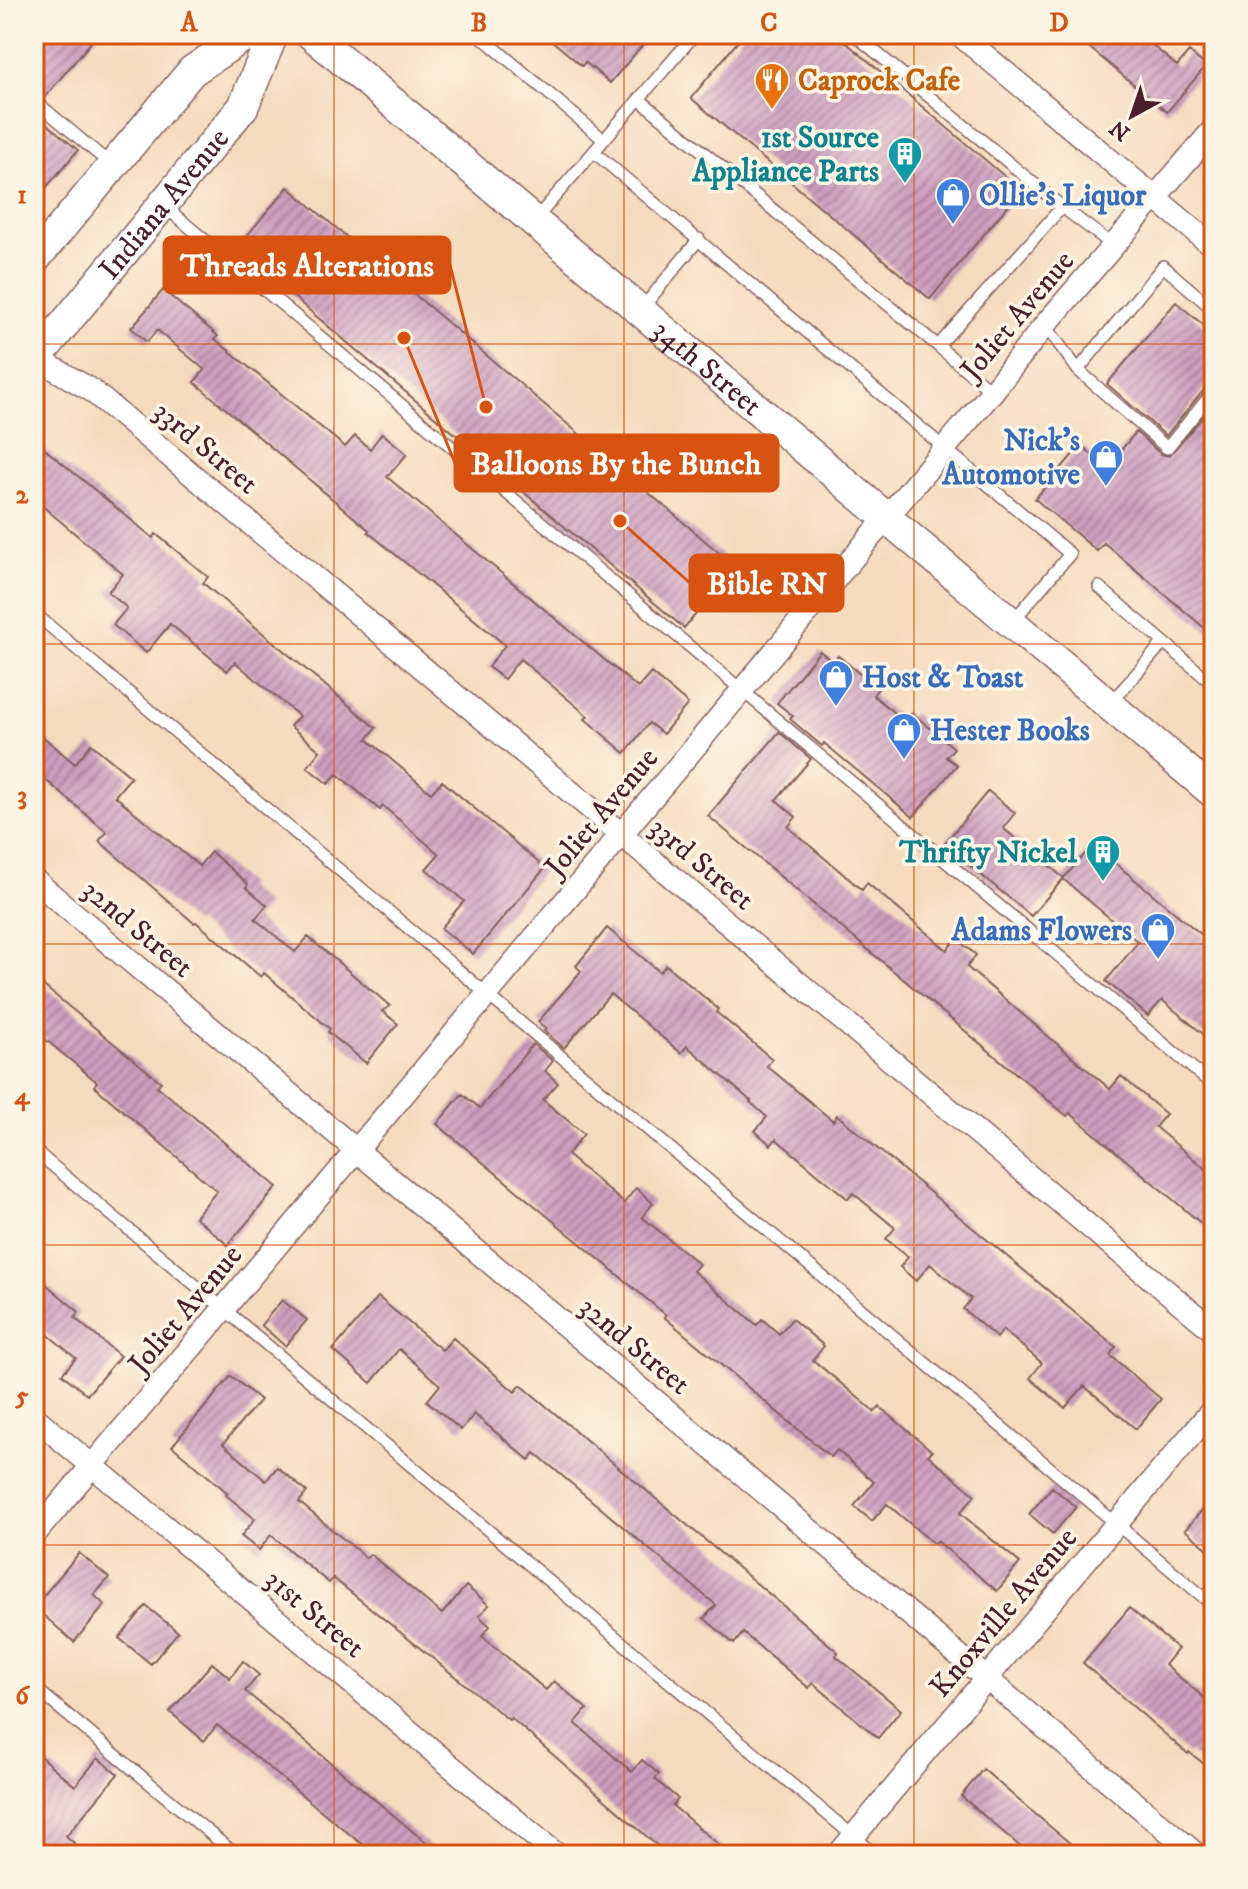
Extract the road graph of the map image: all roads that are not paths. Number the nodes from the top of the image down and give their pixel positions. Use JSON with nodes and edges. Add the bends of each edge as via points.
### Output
{"nodes":[{"id":1,"x":247,"y":34,"type":"edge"},
{"id":2,"x":273,"y":34,"type":"edge"},
{"id":3,"x":311,"y":34,"type":"edge"},
{"id":4,"x":478,"y":34,"type":"edge"},
{"id":5,"x":695,"y":34,"type":"edge"},
{"id":6,"x":854,"y":34,"type":"edge"},
{"id":7,"x":959,"y":34,"type":"edge"},
{"id":8,"x":639,"y":99,"type":"junction"},
{"id":9,"x":34,"y":100,"type":"edge"},
{"id":10,"x":1214,"y":129,"type":"edge"},
{"id":11,"x":604,"y":140,"type":"junction"},
{"id":12,"x":594,"y":152,"type":"junction"},
{"id":13,"x":113,"y":166,"type":"junction"},
{"id":14,"x":1155,"y":199,"type":"junction"},
{"id":15,"x":163,"y":204,"type":"junction"},
{"id":16,"x":1062,"y":207,"type":"junction"},
{"id":17,"x":534,"y":221,"type":"junction"},
{"id":18,"x":699,"y":239,"type":"junction"},
{"id":19,"x":1115,"y":247,"type":"junction"},
{"id":20,"x":1214,"y":247,"type":"edge"},
{"id":21,"x":34,"y":260,"type":"edge"},
{"id":22,"x":1214,"y":310,"type":"edge"},
{"id":23,"x":640,"y":311,"type":"junction"},
{"id":24,"x":1045,"y":325,"type":"junction"},
{"id":25,"x":938,"y":346,"type":"junction"},
{"id":26,"x":35,"y":359,"type":"edge"},
{"id":27,"x":1078,"y":370,"type":"junction"},
{"id":28,"x":1214,"y":391,"type":"edge"},
{"id":29,"x":992,"y":392,"type":"junction"},
{"id":30,"x":943,"y":448,"type":"junction"},
{"id":31,"x":886,"y":517,"type":"junction"},
{"id":32,"x":1099,"y":587,"type":"dead end"},
{"id":33,"x":34,"y":613,"type":"edge"},
{"id":34,"x":1011,"y":623,"type":"junction"},
{"id":35,"x":1163,"y":643,"type":"junction"},
{"id":36,"x":1214,"y":685,"type":"edge"},
{"id":37,"x":743,"y":689,"type":"junction"},
{"id":38,"x":1109,"y":705,"type":"junction"},
{"id":39,"x":1214,"y":793,"type":"edge"},
{"id":40,"x":621,"y":834,"type":"junction"},
{"id":41,"x":34,"y":880,"type":"edge"},
{"id":42,"x":488,"y":994,"type":"junction"},
{"id":43,"x":1214,"y":1086,"type":"edge"},
{"id":44,"x":34,"y":1150,"type":"edge"},
{"id":45,"x":357,"y":1151,"type":"junction"},
{"id":46,"x":224,"y":1308,"type":"junction"},
{"id":47,"x":1214,"y":1331,"type":"edge"},
{"id":48,"x":1214,"y":1408,"type":"edge"},
{"id":49,"x":34,"y":1417,"type":"edge"},
{"id":50,"x":92,"y":1465,"type":"junction"},
{"id":51,"x":1116,"y":1525,"type":"junction"},
{"id":52,"x":34,"y":1535,"type":"edge"},
{"id":53,"x":1214,"y":1606,"type":"edge"},
{"id":54,"x":987,"y":1679,"type":"junction"},
{"id":55,"x":34,"y":1687,"type":"edge"},
{"id":56,"x":854,"y":1836,"type":"junction"},
{"id":57,"x":236,"y":1855,"type":"edge"},
{"id":58,"x":557,"y":1855,"type":"edge"},
{"id":59,"x":838,"y":1855,"type":"edge"},
{"id":60,"x":876,"y":1855,"type":"edge"},
{"id":61,"x":1197,"y":1855,"type":"edge"}],
"edges":[{"from":1,"to":13,"type":"main road","via":[[192,71]]},
{"from":2,"to":15,"type":"main road","name":"Indiana Avenue","via":[[243,107]]},
{"from":3,"to":17,"type":"main road","name":"34th Street"},
{"from":4,"to":11,"type":"lane"},
{"from":5,"to":8,"type":"lane"},
{"from":6,"to":16,"type":"lane"},
{"from":7,"to":14,"type":"street"},
{"from":8,"to":11,"type":"lane"},
{"from":8,"to":25,"type":"lane"},
{"from":9,"to":13,"type":"lane"},
{"from":10,"to":14,"type":"street","name":"Joliet Avenue"},
{"from":11,"to":12,"type":"lane"},
{"from":12,"to":17,"type":"lane"},
{"from":12,"to":18,"type":"lane"},
{"from":13,"to":21,"type":"main road"},
{"from":14,"to":19,"type":"street","name":"Joliet Avenue"},
{"from":14,"to":20,"type":"street"},
{"from":15,"to":26,"type":"main road","name":"Indiana Avenue"},
{"from":15,"to":37,"type":"lane"},
{"from":16,"to":19,"type":"lane"},
{"from":16,"to":25,"type":"lane"},
{"from":17,"to":23,"type":"main road","name":"34th Street"},
{"from":18,"to":23,"type":"lane"},
{"from":18,"to":30,"type":"lane"},
{"from":19,"to":24,"type":"street","name":"Joliet Avenue"},
{"from":22,"to":27,"type":"lane","via":[[1163,266]]},
{"from":23,"to":31,"type":"main road","name":"34th Street"},
{"from":24,"to":27,"type":"lane"},
{"from":24,"to":29,"type":"street","name":"Joliet Avenue"},
{"from":25,"to":29,"type":"lane"},
{"from":26,"to":40,"type":"street","name":"33rd Street","via":[[91,390]]},
{"from":27,"to":28,"type":"lane","via":[[1167,448]]},
{"from":29,"to":30,"type":"street","name":"Joliet Avenue"},
{"from":30,"to":31,"type":"street","name":"Joliet Avenue"},
{"from":30,"to":34,"type":"lane","via":[[1070,554]]},
{"from":31,"to":34,"type":"main road","name":"34th Street"},
{"from":31,"to":37,"type":"street","name":"Joliet Avenue"},
{"from":32,"to":35,"type":"lane"},
{"from":33,"to":42,"type":"lane"},
{"from":34,"to":38,"type":"main road","name":"34th Street"},
{"from":35,"to":36,"type":"lane"},
{"from":35,"to":38,"type":"lane"},
{"from":37,"to":40,"type":"street","name":"Joliet Avenue"},
{"from":37,"to":43,"type":"lane"},
{"from":38,"to":39,"type":"main road","name":"34th Street"},
{"from":40,"to":42,"type":"street","name":"Joliet Avenue"},
{"from":40,"to":47,"type":"street","name":"33rd Street"},
{"from":41,"to":45,"type":"street","name":"32nd Street"},
{"from":42,"to":45,"type":"street","name":"Joliet Avenue"},
{"from":42,"to":51,"type":"lane"},
{"from":44,"to":46,"type":"lane"},
{"from":45,"to":46,"type":"street","name":"Joliet Avenue"},
{"from":45,"to":54,"type":"street","name":"32nd Street"},
{"from":46,"to":50,"type":"street","name":"Joliet Avenue"},
{"from":46,"to":56,"type":"lane"},
{"from":48,"to":51,"type":"street","name":"Knoxville Avenue"},
{"from":49,"to":50,"type":"street","name":"31st Street"},
{"from":50,"to":52,"type":"street","name":"Joliet Avenue"},
{"from":50,"to":58,"type":"street","name":"31st Street"},
{"from":51,"to":53,"type":"lane"},
{"from":51,"to":54,"type":"street","name":"Knoxville Avenue"},
{"from":54,"to":56,"type":"street","name":"Knoxville Avenue"},
{"from":54,"to":61,"type":"street","name":"32nd Street"},
{"from":55,"to":57,"type":"lane"},
{"from":56,"to":59,"type":"street","name":"Knoxville Avenue"},
{"from":56,"to":60,"type":"lane"}]}
